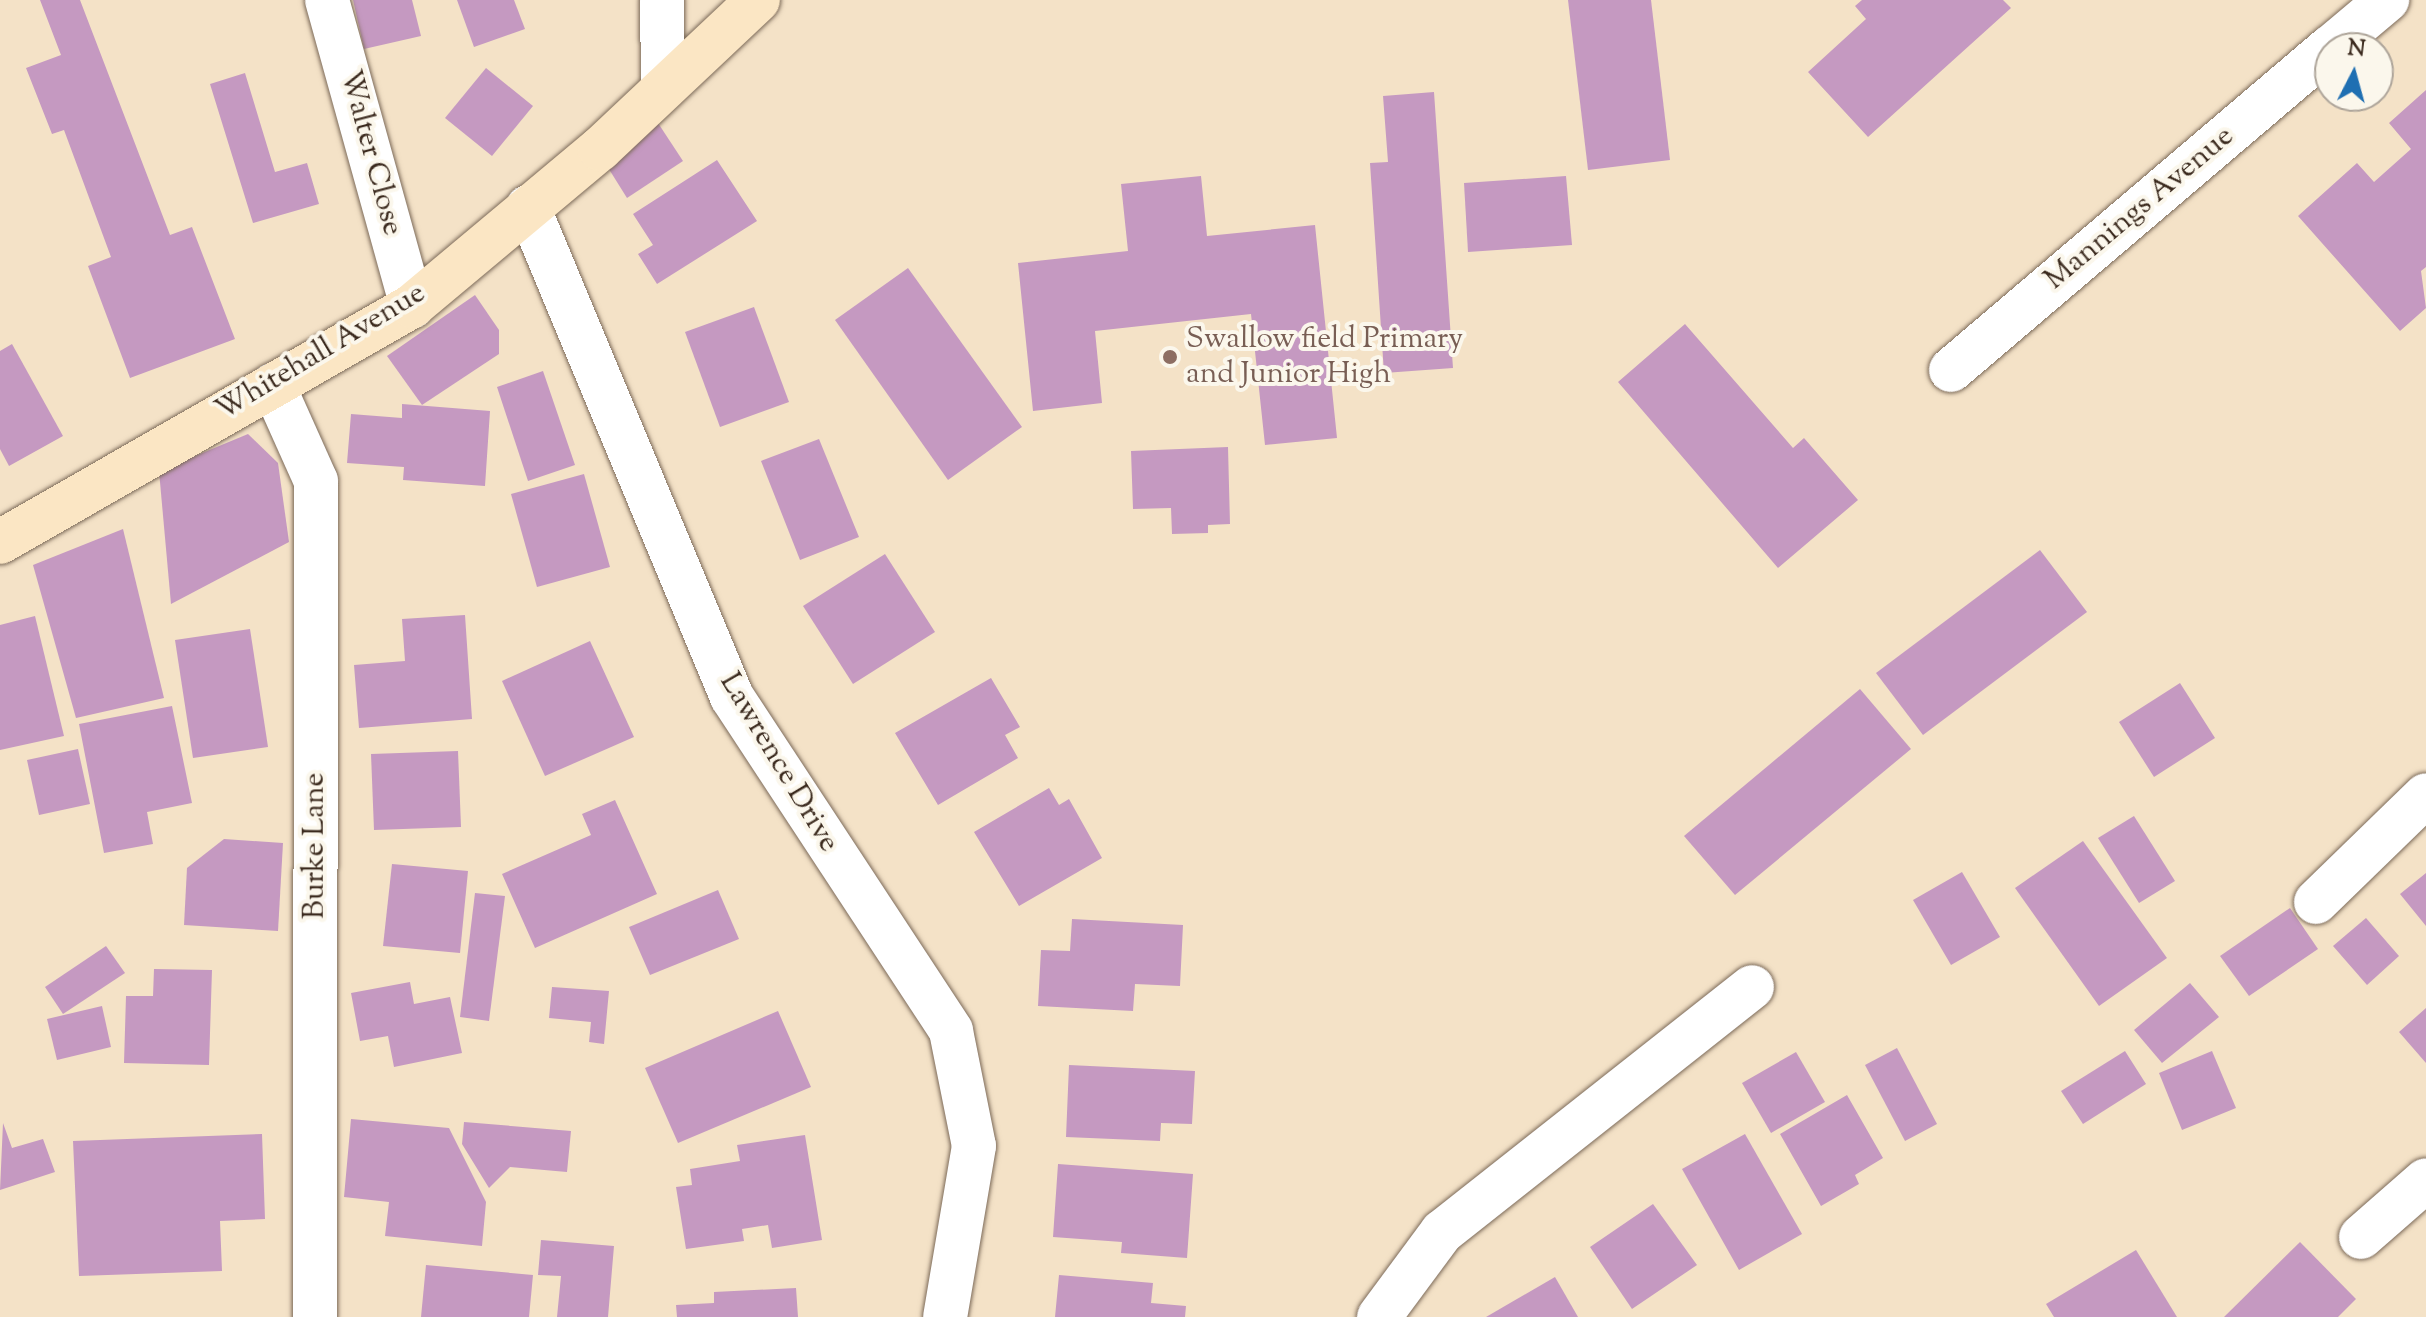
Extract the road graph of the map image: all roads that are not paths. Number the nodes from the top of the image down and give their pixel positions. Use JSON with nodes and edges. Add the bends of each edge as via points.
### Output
{"nodes":[{"id":1,"x":327,"y":0,"type":"edge"},
{"id":2,"x":662,"y":0,"type":"edge"},
{"id":3,"x":758,"y":0,"type":"edge"},
{"id":4,"x":2387,"y":0,"type":"edge"},
{"id":5,"x":2349,"y":32,"type":"edge"},
{"id":6,"x":2314,"y":62,"type":"edge"},
{"id":7,"x":663,"y":85,"type":"junction"},
{"id":8,"x":528,"y":207,"type":"junction"},
{"id":9,"x":412,"y":306,"type":"junction"},
{"id":10,"x":1951,"y":370,"type":"dead end"},
{"id":11,"x":273,"y":385,"type":"junction"},
{"id":12,"x":0,"y":542,"type":"edge"},
{"id":13,"x":2426,"y":795,"type":"edge"},
{"id":14,"x":2316,"y":902,"type":"dead end"},
{"id":15,"x":1752,"y":987,"type":"dead end"},
{"id":16,"x":2426,"y":1180,"type":"edge"},
{"id":17,"x":2361,"y":1237,"type":"dead end"},
{"id":18,"x":315,"y":1317,"type":"edge"},
{"id":19,"x":945,"y":1317,"type":"edge"},
{"id":20,"x":1379,"y":1317,"type":"edge"}],
"edges":[{"from":1,"to":9,"type":"street","name":"Walter Close"},
{"from":2,"to":7,"type":"street"},
{"from":3,"to":7,"type":"street","name":"Whitehall Avenue"},
{"from":4,"to":5,"type":"street","name":"Mannings Avenue"},
{"from":6,"to":10,"type":"street","name":"Mannings Avenue"},
{"from":7,"to":8,"type":"street","name":"Whitehall Avenue","via":[[600,149]]},
{"from":8,"to":9,"type":"street","name":"Whitehall Avenue"},
{"from":8,"to":19,"type":"street","name":"Lawrence Drive","via":[[732,697],[951,1031],[974,1146]]},
{"from":9,"to":11,"type":"street","name":"Whitehall Avenue"},
{"from":11,"to":12,"type":"street","name":"Whitehall Avenue"},
{"from":11,"to":18,"type":"street","name":"Burke Lane","via":[[316,481]]},
{"from":13,"to":14,"type":"street"},
{"from":15,"to":20,"type":"street","via":[[1442,1232]]},
{"from":16,"to":17,"type":"street"}]}
